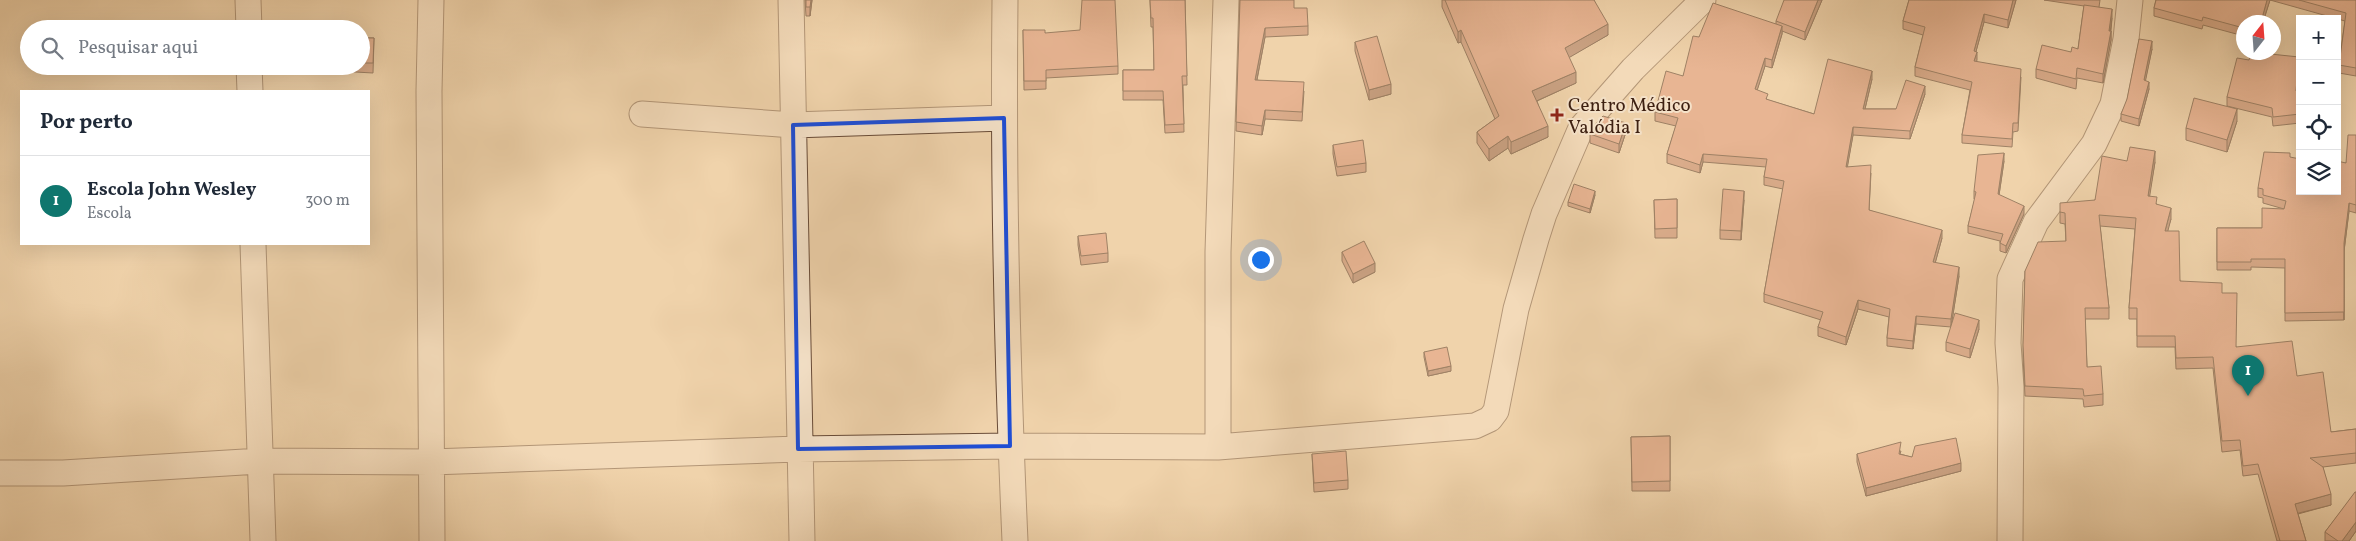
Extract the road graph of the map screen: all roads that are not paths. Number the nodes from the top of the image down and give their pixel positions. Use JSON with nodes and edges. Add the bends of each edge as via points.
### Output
{"nodes":[{"id":1,"x":248,"y":0,"type":"edge"},
{"id":2,"x":431,"y":0,"type":"edge"},
{"id":3,"x":790,"y":0,"type":"edge"},
{"id":4,"x":1005,"y":0,"type":"edge"},
{"id":5,"x":1226,"y":0,"type":"edge"},
{"id":6,"x":1703,"y":0,"type":"edge"},
{"id":7,"x":2130,"y":0,"type":"edge"},
{"id":8,"x":249,"y":20,"type":"edge"},
{"id":9,"x":249,"y":75,"type":"edge"},
{"id":10,"x":250,"y":90,"type":"edge"},
{"id":11,"x":642,"y":114,"type":"dead end"},
{"id":12,"x":1004,"y":118,"type":"junction"},
{"id":13,"x":793,"y":125,"type":"junction"},
{"id":14,"x":253,"y":245,"type":"edge"},
{"id":15,"x":1010,"y":446,"type":"junction"},
{"id":16,"x":1218,"y":447,"type":"junction"},
{"id":17,"x":798,"y":449,"type":"junction"},
{"id":18,"x":261,"y":461,"type":"junction"},
{"id":19,"x":431,"y":462,"type":"junction"},
{"id":20,"x":0,"y":473,"type":"edge"},
{"id":21,"x":263,"y":541,"type":"edge"},
{"id":22,"x":432,"y":541,"type":"edge"},
{"id":23,"x":802,"y":541,"type":"edge"},
{"id":24,"x":1015,"y":541,"type":"edge"},
{"id":25,"x":2010,"y":541,"type":"edge"}],
"edges":[{"from":1,"to":8,"type":"street"},
{"from":2,"to":19,"type":"street"},
{"from":3,"to":13,"type":"street"},
{"from":4,"to":12,"type":"street"},
{"from":5,"to":16,"type":"street","via":[[1218,271]]},
{"from":6,"to":16,"type":"street","via":[[1633,69],[1581,128],[1536,239],[1516,309],[1496,411],[1490,419],[1474,426]]},
{"from":7,"to":25,"type":"street","via":[[2113,104],[2094,144],[2036,222],[2010,279]]},
{"from":9,"to":10,"type":"street"},
{"from":11,"to":13,"type":"street"},
{"from":12,"to":13,"type":"street"},
{"from":12,"to":15,"type":"street"},
{"from":13,"to":17,"type":"street"},
{"from":14,"to":18,"type":"street"},
{"from":15,"to":16,"type":"street"},
{"from":15,"to":17,"type":"street"},
{"from":15,"to":24,"type":"street"},
{"from":17,"to":19,"type":"street"},
{"from":17,"to":23,"type":"street"},
{"from":18,"to":19,"type":"street"},
{"from":18,"to":20,"type":"street"},
{"from":18,"to":21,"type":"street"},
{"from":19,"to":22,"type":"street"}]}
